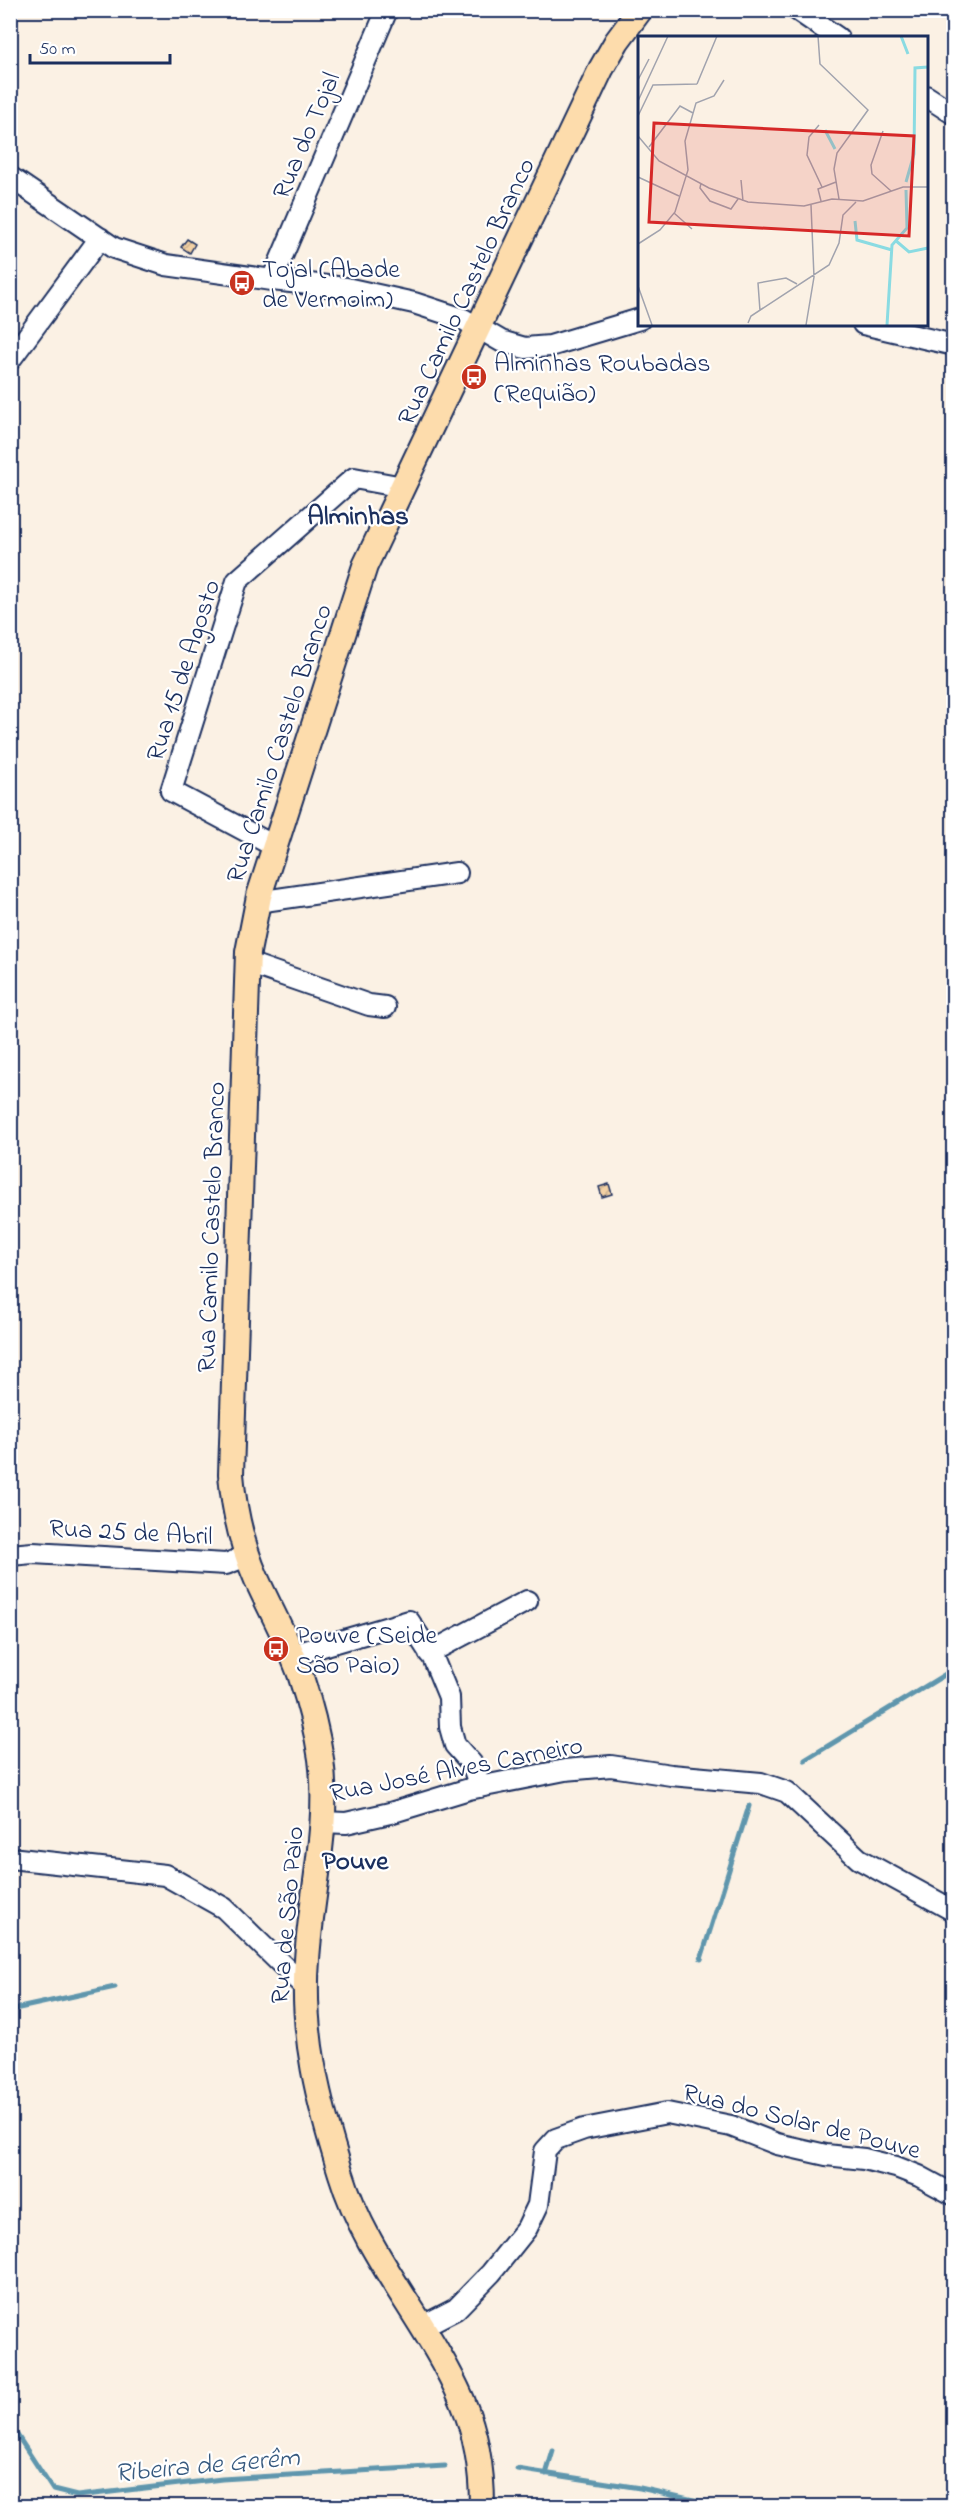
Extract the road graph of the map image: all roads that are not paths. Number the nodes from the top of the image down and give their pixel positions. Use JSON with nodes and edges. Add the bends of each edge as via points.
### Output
{"nodes":[{"id":1,"x":387,"y":10,"type":"edge"},
{"id":2,"x":640,"y":10,"type":"edge"},
{"id":3,"x":797,"y":10,"type":"edge"},
{"id":4,"x":835,"y":36,"type":"edge"},
{"id":5,"x":928,"y":97,"type":"edge"},
{"id":6,"x":954,"y":114,"type":"edge"},
{"id":7,"x":10,"y":177,"type":"edge"},
{"id":8,"x":100,"y":238,"type":"junction"},
{"id":9,"x":272,"y":280,"type":"junction"},
{"id":10,"x":638,"y":320,"type":"edge"},
{"id":11,"x":872,"y":326,"type":"edge"},
{"id":12,"x":479,"y":327,"type":"junction"},
{"id":13,"x":954,"y":345,"type":"edge"},
{"id":14,"x":10,"y":360,"type":"edge"},
{"id":15,"x":403,"y":487,"type":"junction"},
{"id":16,"x":274,"y":846,"type":"junction"},
{"id":17,"x":457,"y":873,"type":"dead end"},
{"id":18,"x":257,"y":902,"type":"junction"},
{"id":19,"x":248,"y":963,"type":"junction"},
{"id":20,"x":385,"y":1007,"type":"dead end"},
{"id":21,"x":10,"y":1555,"type":"edge"},
{"id":22,"x":247,"y":1556,"type":"junction"},
{"id":23,"x":526,"y":1601,"type":"dead end"},
{"id":24,"x":429,"y":1653,"type":"junction"},
{"id":25,"x":292,"y":1655,"type":"junction"},
{"id":26,"x":480,"y":1786,"type":"junction"},
{"id":27,"x":322,"y":1822,"type":"junction"},
{"id":28,"x":10,"y":1857,"type":"edge"},
{"id":29,"x":954,"y":1911,"type":"edge"},
{"id":30,"x":305,"y":1987,"type":"junction"},
{"id":31,"x":954,"y":2195,"type":"edge"},
{"id":32,"x":421,"y":2327,"type":"junction"},
{"id":33,"x":482,"y":2506,"type":"edge"}],
"edges":[{"from":1,"to":9,"type":"street","name":"Rua do Tojal"},
{"from":2,"to":12,"type":"main road","name":"Rua Camilo Castelo Branco","via":[[601,69]]},
{"from":3,"to":4,"type":"street"},
{"from":5,"to":6,"type":"street"},
{"from":7,"to":8,"type":"street"},
{"from":8,"to":9,"type":"street","via":[[114,248],[166,265]]},
{"from":8,"to":14,"type":"street"},
{"from":9,"to":12,"type":"street","via":[[346,288],[414,303]]},
{"from":10,"to":12,"type":"street","via":[[550,346],[525,348],[501,341]]},
{"from":11,"to":13,"type":"street"},
{"from":12,"to":15,"type":"main road","name":"Rua Camilo Castelo Branco"},
{"from":15,"to":16,"type":"main road","name":"Rua Camilo Castelo Branco","via":[[365,566]]},
{"from":15,"to":16,"type":"street","name":"Rua 15 de Agosto","via":[[354,478],[237,581],[171,791]]},
{"from":16,"to":18,"type":"main road","name":"Rua Camilo Castelo Branco"},
{"from":17,"to":18,"type":"street"},
{"from":18,"to":19,"type":"main road","name":"Rua Camilo Castelo Branco"},
{"from":19,"to":20,"type":"street"},
{"from":19,"to":22,"type":"main road","name":"Rua Camilo Castelo Branco","via":[[230,1458],[232,1491]]},
{"from":21,"to":22,"type":"street","name":"Rua 25 de Abril","via":[[226,1564]]},
{"from":22,"to":25,"type":"main road","name":"Rua de São Paio"},
{"from":23,"to":24,"type":"street"},
{"from":24,"to":25,"type":"street","via":[[409,1621]]},
{"from":24,"to":26,"type":"street","via":[[449,1697],[455,1745],[472,1764]]},
{"from":25,"to":27,"type":"main road","name":"Rua de São Paio","via":[[315,1727],[324,1793]]},
{"from":26,"to":27,"type":"street","name":"Rua José Alves Carneiro","via":[[390,1813],[346,1823]]},
{"from":26,"to":29,"type":"street","name":"Rua José Alves Carneiro","via":[[611,1766],[761,1783],[786,1792],[859,1859]]},
{"from":27,"to":30,"type":"main road","name":"Rua de São Paio"},
{"from":28,"to":30,"type":"street","via":[[165,1875],[224,1908]]},
{"from":30,"to":32,"type":"main road","name":"Rua de São Paio","via":[[311,2062],[341,2174],[370,2243]]},
{"from":31,"to":32,"type":"street","name":"Rua do Solar de Pouve","via":[[896,2167],[777,2144],[731,2126],[667,2113],[584,2129],[556,2139],[545,2151],[538,2205],[527,2228],[491,2273],[456,2308]]},
{"from":32,"to":33,"type":"main road","name":"Rua de São Paio","via":[[454,2382],[470,2421],[479,2460]]}]}
